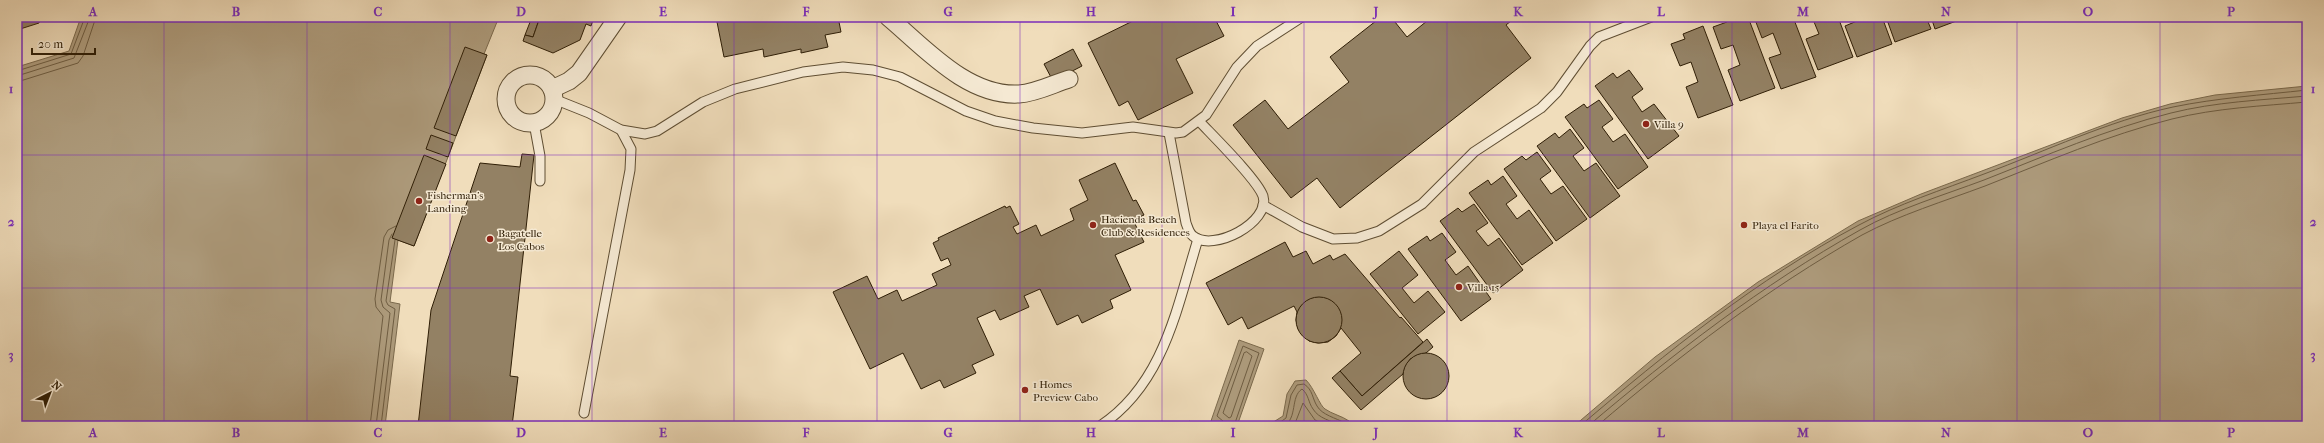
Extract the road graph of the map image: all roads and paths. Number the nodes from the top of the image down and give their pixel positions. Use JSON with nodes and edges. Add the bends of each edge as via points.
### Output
{"nodes":[{"id":1,"x":618,"y":17,"type":"edge"},
{"id":2,"x":888,"y":17,"type":"edge"},
{"id":3,"x":1302,"y":17,"type":"edge"},
{"id":4,"x":1651,"y":17,"type":"edge"},
{"id":5,"x":1069,"y":79,"type":"dead end"},
{"id":6,"x":553,"y":94,"type":"junction"},
{"id":7,"x":1199,"y":121,"type":"junction"},
{"id":8,"x":534,"y":123,"type":"junction"},
{"id":9,"x":621,"y":130,"type":"junction"},
{"id":10,"x":1169,"y":133,"type":"junction"},
{"id":11,"x":540,"y":181,"type":"dead end"},
{"id":12,"x":1264,"y":205,"type":"junction"},
{"id":13,"x":1198,"y":239,"type":"junction"},
{"id":14,"x":584,"y":413,"type":"dead end"},
{"id":15,"x":1100,"y":426,"type":"edge"}],
"edges":[{"from":1,"to":6,"type":"street","via":[[579,73]]},
{"from":2,"to":5,"type":"street","via":[[957,74],[991,90],[1020,94]]},
{"from":3,"to":7,"type":"lane","via":[[1268,37],[1246,57]]},
{"from":4,"to":12,"type":"lane","via":[[1599,37],[1557,92],[1541,108],[1474,152],[1422,204],[1379,231],[1357,238],[1333,239],[1302,227]]},
{"from":6,"to":8,"type":"street","via":[[548,115]]},
{"from":6,"to":8,"type":"street","via":[[542,78],[532,75],[520,78],[508,90],[507,103],[513,115],[524,122]]},
{"from":6,"to":9,"type":"lane"},
{"from":7,"to":10,"type":"lane","via":[[1183,132]]},
{"from":7,"to":12,"type":"lane","via":[[1258,186],[1263,195]]},
{"from":8,"to":11,"type":"lane","via":[[540,156]]},
{"from":9,"to":10,"type":"lane","via":[[638,134],[651,133],[703,102],[735,89],[803,72],[843,67],[873,70],[900,77],[966,111],[1033,128],[1082,133],[1133,127]]},
{"from":9,"to":14,"type":"lane","via":[[631,148],[630,170]]},
{"from":10,"to":13,"type":"lane","via":[[1186,223],[1190,234]]},
{"from":12,"to":13,"type":"lane","via":[[1254,220],[1235,235],[1212,241]]},
{"from":13,"to":15,"type":"lane","via":[[1172,324],[1154,368],[1129,402]]}]}
